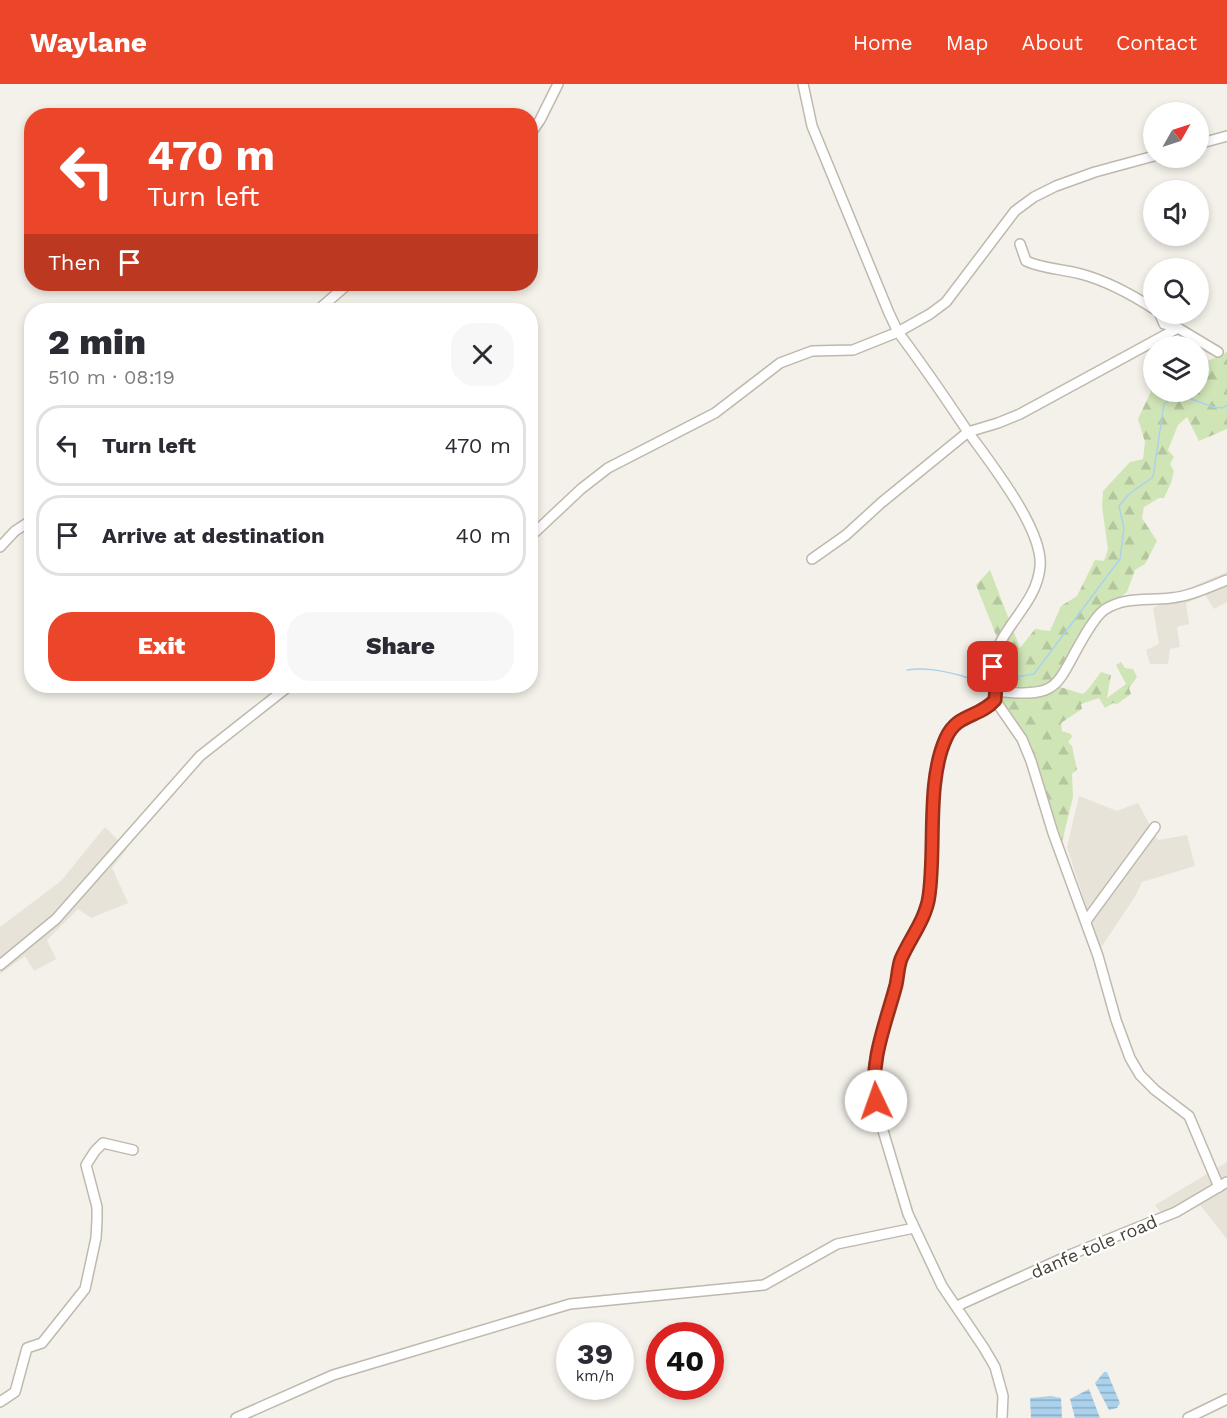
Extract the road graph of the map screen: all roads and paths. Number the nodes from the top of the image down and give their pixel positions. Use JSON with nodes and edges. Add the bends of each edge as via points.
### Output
{"nodes":[{"id":1,"x":558,"y":84,"type":"edge"},
{"id":2,"x":802,"y":84,"type":"edge"},
{"id":3,"x":538,"y":123,"type":"edge"},
{"id":4,"x":1227,"y":136,"type":"edge"},
{"id":5,"x":1209,"y":141,"type":"edge"},
{"id":6,"x":1143,"y":159,"type":"edge"},
{"id":7,"x":1020,"y":244,"type":"dead end"},
{"id":8,"x":340,"y":291,"type":"edge"},
{"id":9,"x":1143,"y":302,"type":"edge"},
{"id":10,"x":326,"y":303,"type":"edge"},
{"id":11,"x":1164,"y":324,"type":"edge"},
{"id":12,"x":1178,"y":328,"type":"junction"},
{"id":13,"x":898,"y":332,"type":"junction"},
{"id":14,"x":1218,"y":351,"type":"dead end"},
{"id":15,"x":968,"y":432,"type":"junction"},
{"id":16,"x":24,"y":525,"type":"edge"},
{"id":17,"x":538,"y":529,"type":"edge"},
{"id":18,"x":0,"y":547,"type":"edge"},
{"id":19,"x":812,"y":560,"type":"dead end"},
{"id":20,"x":1227,"y":580,"type":"edge"},
{"id":21,"x":995,"y":688,"type":"junction"},
{"id":22,"x":280,"y":693,"type":"edge"},
{"id":23,"x":1155,"y":827,"type":"dead end"},
{"id":24,"x":1086,"y":921,"type":"junction"},
{"id":25,"x":0,"y":965,"type":"edge"},
{"id":26,"x":133,"y":1150,"type":"dead end"},
{"id":27,"x":1223,"y":1184,"type":"edge"},
{"id":28,"x":914,"y":1228,"type":"junction"},
{"id":29,"x":957,"y":1306,"type":"junction"},
{"id":30,"x":1227,"y":1399,"type":"edge"},
{"id":31,"x":0,"y":1402,"type":"edge"},
{"id":32,"x":236,"y":1418,"type":"edge"},
{"id":33,"x":1002,"y":1418,"type":"edge"},
{"id":34,"x":1188,"y":1418,"type":"edge"}],
"edges":[{"from":1,"to":3,"type":"street"},
{"from":2,"to":13,"type":"street","via":[[812,126]]},
{"from":4,"to":5,"type":"street"},
{"from":6,"to":13,"type":"street","via":[[1095,172],[1034,197],[1015,211],[946,302]]},
{"from":7,"to":9,"type":"street","via":[[1026,261],[1035,266],[1097,279]]},
{"from":8,"to":10,"type":"street"},
{"from":11,"to":12,"type":"street"},
{"from":12,"to":14,"type":"street"},
{"from":12,"to":15,"type":"street","via":[[1020,414]]},
{"from":13,"to":15,"type":"street"},
{"from":13,"to":17,"type":"street","via":[[853,350],[812,351],[780,363],[715,413],[608,468]]},
{"from":15,"to":19,"type":"street"},
{"from":15,"to":21,"type":"street","via":[[1019,509],[1041,556],[1038,581],[998,647],[993,667]]},
{"from":16,"to":18,"type":"street"},
{"from":20,"to":21,"type":"street","via":[[1188,595],[1131,599],[1112,606],[1098,615],[1053,686],[1039,693]]},
{"from":21,"to":24,"type":"street","via":[[1031,761]]},
{"from":21,"to":28,"type":"street","via":[[985,708],[955,723],[941,749],[935,776],[929,896],[898,967],[874,1064],[878,1114]]},
{"from":22,"to":25,"type":"street","via":[[200,756],[56,920]]},
{"from":23,"to":24,"type":"street"},
{"from":24,"to":27,"type":"street","via":[[1130,1058],[1155,1090],[1189,1116]]},
{"from":26,"to":31,"type":"street","via":[[103,1143],[86,1165],[97,1207],[96,1238],[86,1289],[42,1343],[27,1348],[15,1392]]},
{"from":27,"to":29,"type":"street","name":"danfe tole road","via":[[1176,1212]]},
{"from":28,"to":29,"type":"street","via":[[942,1286]]},
{"from":28,"to":32,"type":"street","via":[[837,1244],[764,1286],[570,1304],[333,1375]]},
{"from":29,"to":33,"type":"street","via":[[995,1368],[1003,1396]]},
{"from":30,"to":34,"type":"street"}]}
